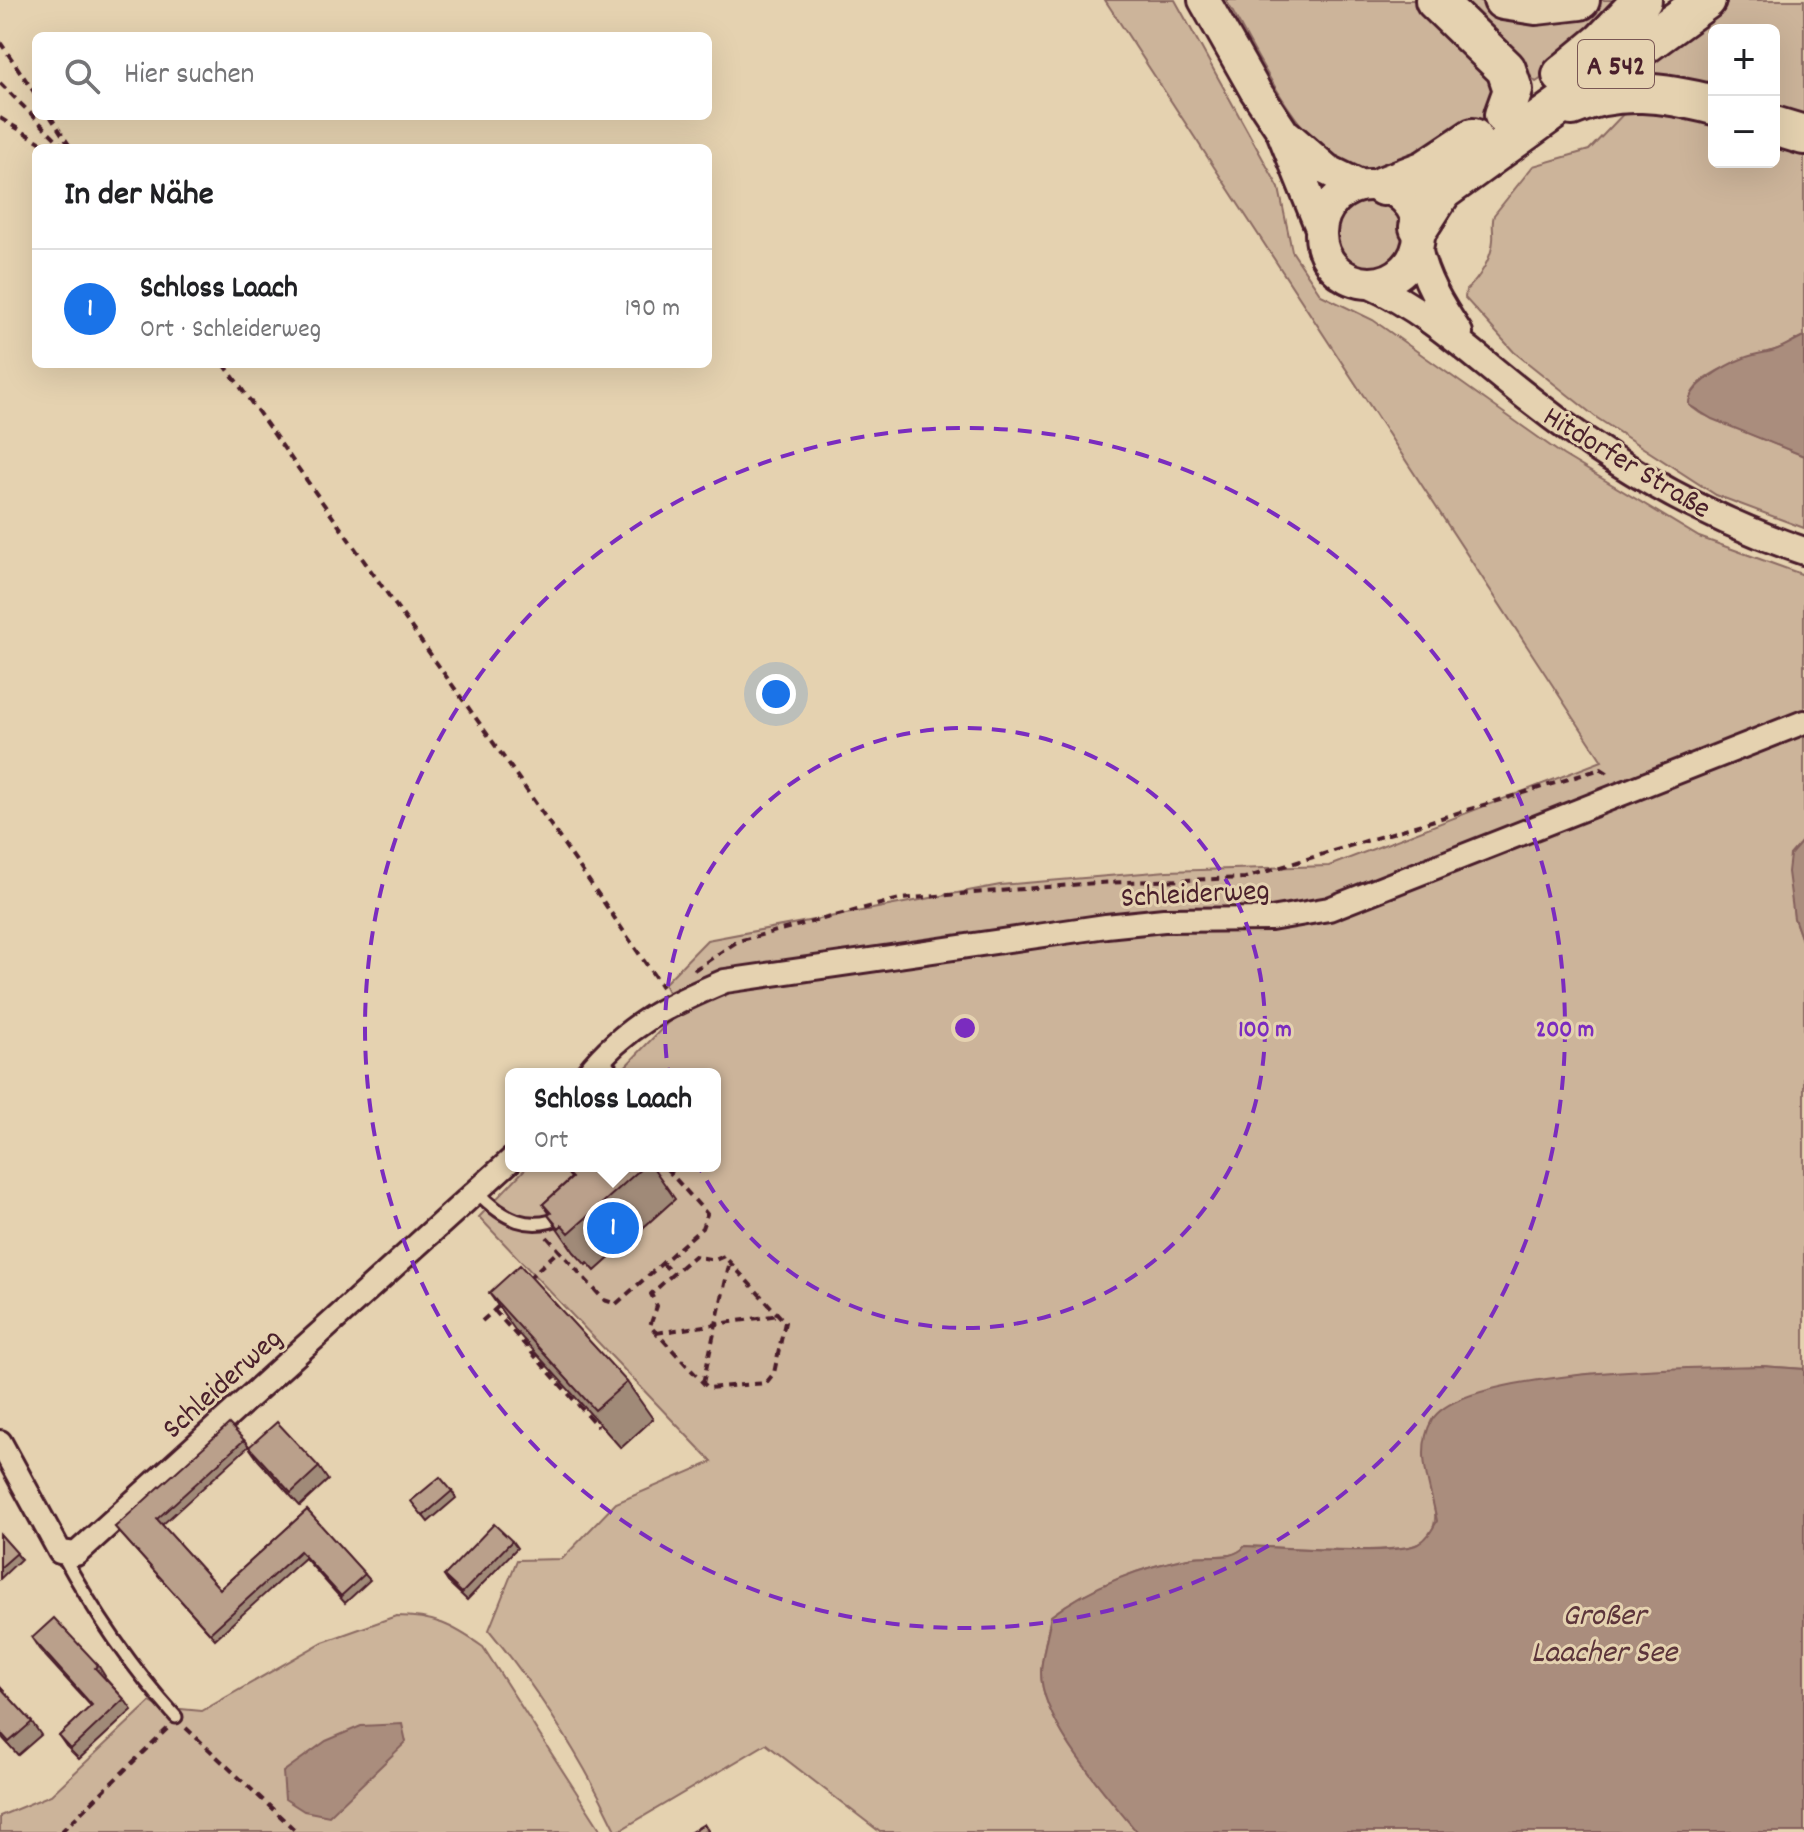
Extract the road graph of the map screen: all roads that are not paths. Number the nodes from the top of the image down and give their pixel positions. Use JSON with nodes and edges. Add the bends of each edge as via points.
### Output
{"nodes":[{"id":1,"x":1204,"y":0,"type":"edge"},
{"id":2,"x":1435,"y":0,"type":"edge"},
{"id":3,"x":1503,"y":0,"type":"edge"},
{"id":4,"x":1580,"y":0,"type":"edge"},
{"id":5,"x":1642,"y":0,"type":"edge"},
{"id":6,"x":1706,"y":0,"type":"edge"},
{"id":7,"x":1708,"y":104,"type":"edge"},
{"id":8,"x":1515,"y":122,"type":"junction"},
{"id":9,"x":1780,"y":128,"type":"edge"},
{"id":10,"x":1281,"y":129,"type":"junction"},
{"id":11,"x":1804,"y":135,"type":"edge"},
{"id":12,"x":1371,"y":186,"type":"junction"},
{"id":13,"x":1321,"y":228,"type":"junction"},
{"id":14,"x":1419,"y":237,"type":"junction"},
{"id":15,"x":1368,"y":284,"type":"junction"},
{"id":16,"x":1467,"y":346,"type":"junction"},
{"id":17,"x":1804,"y":551,"type":"edge"},
{"id":18,"x":1804,"y":722,"type":"edge"},
{"id":19,"x":601,"y":1068,"type":"edge"},
{"id":20,"x":505,"y":1166,"type":"edge"},
{"id":21,"x":477,"y":1192,"type":"junction"},
{"id":22,"x":576,"y":1207,"type":"edge"},
{"id":23,"x":0,"y":1442,"type":"edge"},
{"id":24,"x":60,"y":1552,"type":"junction"},
{"id":25,"x":176,"y":1717,"type":"road end"}],
"edges":[{"from":1,"to":10,"type":"main road"},
{"from":2,"to":8,"type":"highway","via":[[1506,69]]},
{"from":3,"to":4,"type":"highway","via":[[1536,5]]},
{"from":5,"to":8,"type":"highway","number":"A 542"},
{"from":6,"to":8,"type":"highway","number":"A 542"},
{"from":7,"to":8,"type":"highway","via":[[1631,92],[1591,97]]},
{"from":8,"to":12,"type":"highway","number":"A 542","via":[[1425,170]]},
{"from":8,"to":14,"type":"highway","number":"A 542","via":[[1442,191]]},
{"from":9,"to":11,"type":"highway"},
{"from":10,"to":12,"type":"main road","via":[[1327,170]]},
{"from":10,"to":13,"type":"main road"},
{"from":12,"to":13,"type":"main road","via":[[1345,192],[1334,201]]},
{"from":12,"to":14,"type":"main road","via":[[1396,192],[1407,201]]},
{"from":13,"to":15,"type":"main road","via":[[1328,260],[1338,272]]},
{"from":14,"to":15,"type":"main road","via":[[1405,270],[1382,283]]},
{"from":14,"to":16,"type":"street","name":"Hitdorfer Straße","via":[[1422,266]]},
{"from":15,"to":16,"type":"street","name":"Hitdorfer Straße","via":[[1408,304]]},
{"from":16,"to":17,"type":"street","name":"Hitdorfer Straße","via":[[1531,401],[1626,466],[1707,511]]},
{"from":18,"to":19,"type":"street","name":"Schleiderweg","via":[[1329,909],[1271,919],[1164,920],[725,981],[670,1004],[632,1028]]},
{"from":20,"to":21,"type":"street","name":"Schleiderweg"},
{"from":21,"to":22,"type":"lane","via":[[506,1217],[539,1225]]},
{"from":21,"to":24,"type":"street","name":"Schleiderweg","via":[[76,1554]]},
{"from":23,"to":24,"type":"street"},
{"from":24,"to":25,"type":"lane","via":[[88,1602]]}]}
